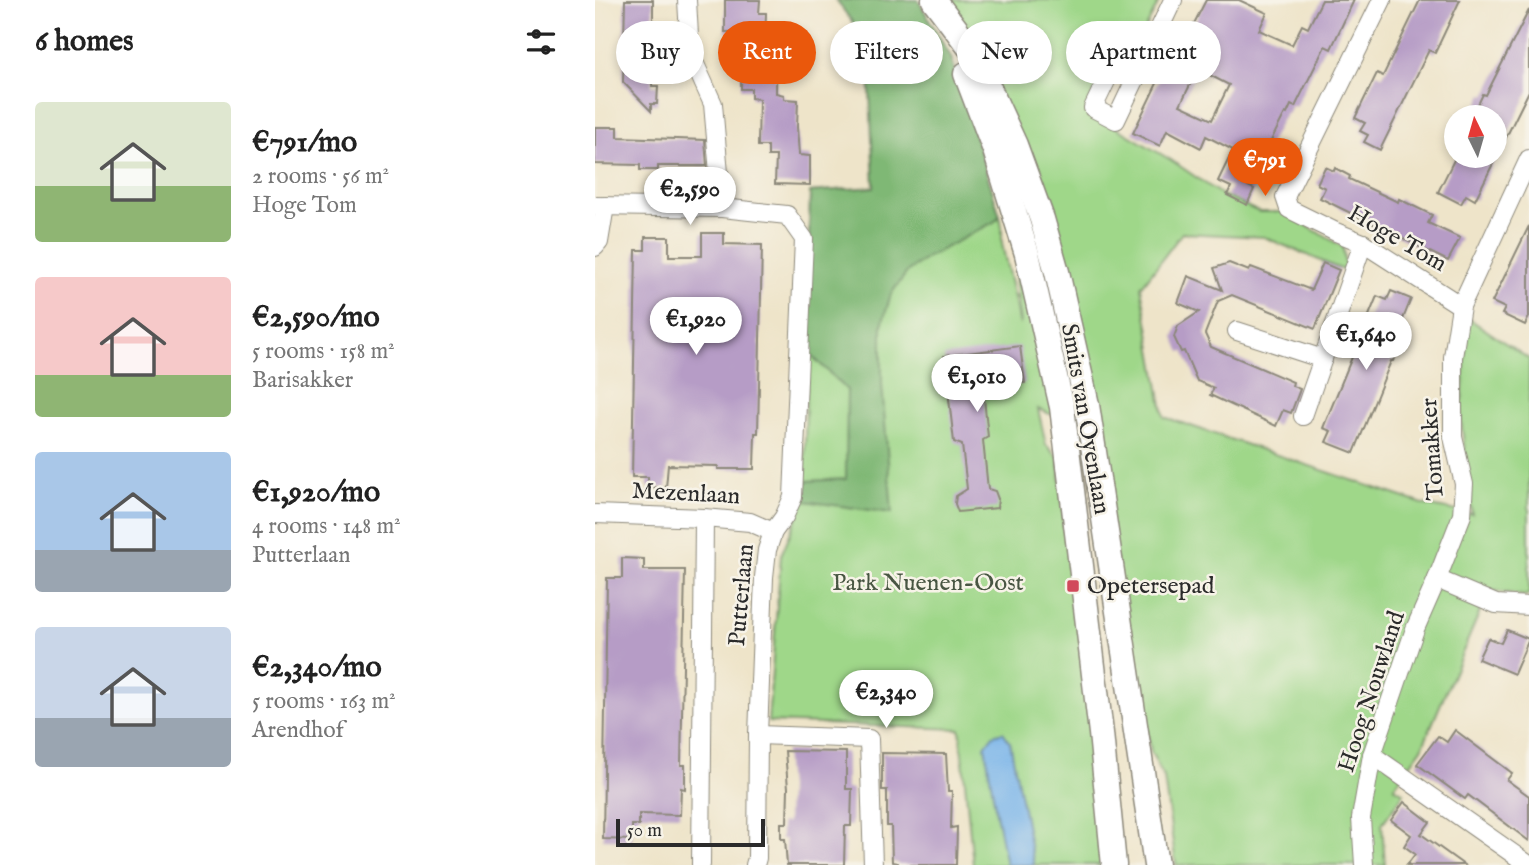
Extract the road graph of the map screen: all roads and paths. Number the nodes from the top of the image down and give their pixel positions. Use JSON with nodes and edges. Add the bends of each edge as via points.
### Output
{"nodes":[{"id":1,"x":687,"y":0,"type":"edge"},
{"id":2,"x":934,"y":0,"type":"edge"},
{"id":3,"x":1173,"y":0,"type":"edge"},
{"id":4,"x":1382,"y":0,"type":"edge"},
{"id":5,"x":1163,"y":21,"type":"edge"},
{"id":6,"x":1529,"y":159,"type":"edge"},
{"id":7,"x":600,"y":206,"type":"edge"},
{"id":8,"x":722,"y":208,"type":"junction"},
{"id":9,"x":1363,"y":243,"type":"junction"},
{"id":10,"x":595,"y":247,"type":"edge"},
{"id":11,"x":1461,"y":306,"type":"junction"},
{"id":12,"x":1237,"y":331,"type":"dead end"},
{"id":13,"x":1323,"y":359,"type":"junction"},
{"id":14,"x":1303,"y":416,"type":"dead end"},
{"id":15,"x":595,"y":514,"type":"edge"},
{"id":16,"x":704,"y":518,"type":"junction"},
{"id":17,"x":773,"y":532,"type":"junction"},
{"id":18,"x":1437,"y":579,"type":"junction"},
{"id":19,"x":1529,"y":606,"type":"edge"},
{"id":20,"x":758,"y":735,"type":"junction"},
{"id":21,"x":1372,"y":755,"type":"junction"},
{"id":22,"x":1525,"y":864,"type":"edge"},
{"id":23,"x":701,"y":865,"type":"edge"},
{"id":24,"x":755,"y":865,"type":"edge"},
{"id":25,"x":873,"y":865,"type":"edge"},
{"id":26,"x":1114,"y":865,"type":"edge"},
{"id":27,"x":1156,"y":865,"type":"edge"},
{"id":28,"x":1364,"y":865,"type":"edge"}],
"edges":[{"from":1,"to":8,"type":"street","via":[[690,53],[713,104]]},
{"from":2,"to":26,"type":"main road","name":"Smits van Oyenlaan","via":[[995,150],[1030,266],[1062,407]]},
{"from":2,"to":27,"type":"main road","name":"Smits van Oyenlaan","via":[[971,49],[1010,133],[1058,272],[1087,405]]},
{"from":3,"to":5,"type":"street"},
{"from":4,"to":9,"type":"street","name":"Hoge Tom","via":[[1285,197],[1290,209]]},
{"from":6,"to":11,"type":"street","name":"Tomakker"},
{"from":7,"to":8,"type":"street"},
{"from":7,"to":10,"type":"street"},
{"from":8,"to":17,"type":"street","name":"Putterlaan","via":[[787,215],[804,239],[793,497]]},
{"from":9,"to":11,"type":"street","name":"Hoge Tom"},
{"from":9,"to":13,"type":"street"},
{"from":11,"to":18,"type":"street","name":"Tomakker","via":[[1453,357],[1453,437],[1464,484],[1462,515]]},
{"from":12,"to":13,"type":"street"},
{"from":13,"to":14,"type":"street"},
{"from":15,"to":16,"type":"street","name":"Mezenlaan"},
{"from":16,"to":17,"type":"street","name":"Mezenlaan","via":[[750,522]]},
{"from":16,"to":23,"type":"street","name":"Putterlaan"},
{"from":17,"to":20,"type":"street","name":"Putterlaan","via":[[764,577]]},
{"from":18,"to":19,"type":"street","via":[[1496,604]]},
{"from":18,"to":21,"type":"street","name":"Hoog Nouwland"},
{"from":20,"to":24,"type":"street","name":"Putterlaan"},
{"from":20,"to":25,"type":"street","via":[[869,739]]},
{"from":21,"to":22,"type":"street"},
{"from":21,"to":28,"type":"street","name":"Hoog Nouwland","via":[[1361,818]]}]}
